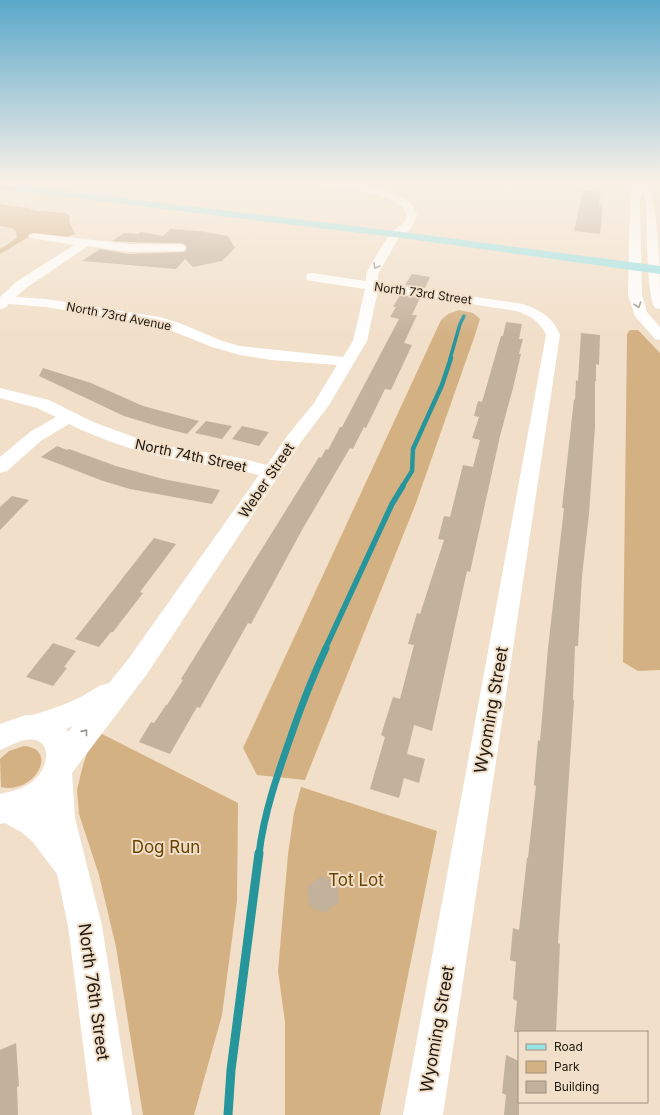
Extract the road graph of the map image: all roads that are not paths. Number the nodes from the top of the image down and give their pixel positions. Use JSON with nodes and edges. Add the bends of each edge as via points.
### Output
{"nodes":[{"id":1,"x":396,"y":232,"type":"edge"},
{"id":2,"x":636,"y":232,"type":"edge"},
{"id":3,"x":657,"y":232,"type":"edge"},
{"id":4,"x":404,"y":233,"type":"junction"},
{"id":5,"x":34,"y":236,"type":"dead end"},
{"id":6,"x":85,"y":243,"type":"junction"},
{"id":7,"x":180,"y":248,"type":"dead end"},
{"id":8,"x":403,"y":249,"type":"dead end"},
{"id":9,"x":635,"y":263,"type":"junction"},
{"id":10,"x":658,"y":266,"type":"edge"},
{"id":11,"x":312,"y":277,"type":"dead end"},
{"id":12,"x":378,"y":281,"type":"junction"},
{"id":13,"x":2,"y":303,"type":"edge"},
{"id":14,"x":660,"y":305,"type":"edge"},
{"id":15,"x":534,"y":312,"type":"joint"},
{"id":16,"x":660,"y":336,"type":"edge"},
{"id":17,"x":347,"y":362,"type":"junction"},
{"id":18,"x":0,"y":393,"type":"edge"},
{"id":19,"x":68,"y":417,"type":"junction"},
{"id":20,"x":0,"y":467,"type":"edge"},
{"id":21,"x":272,"y":472,"type":"junction"},
{"id":22,"x":138,"y":666,"type":"junction"},
{"id":23,"x":15,"y":728,"type":"edge"},
{"id":24,"x":59,"y":768,"type":"junction"},
{"id":25,"x":5,"y":809,"type":"edge"},
{"id":26,"x":72,"y":870,"type":"junction"},
{"id":27,"x":112,"y":1115,"type":"edge"},
{"id":28,"x":423,"y":1115,"type":"edge"}],
"edges":[{"from":1,"to":4,"type":"main road"},
{"from":2,"to":9,"type":"street"},
{"from":3,"to":10,"type":"street"},
{"from":4,"to":8,"type":"street"},
{"from":4,"to":9,"type":"main road"},
{"from":4,"to":12,"type":"street","name":"Weber Street","one_way":true,"via":[[375,267],[372,274]]},
{"from":5,"to":6,"type":"street"},
{"from":6,"to":7,"type":"street","via":[[136,249]]},
{"from":6,"to":13,"type":"street","via":[[21,285]]},
{"from":9,"to":10,"type":"main road"},
{"from":9,"to":16,"type":"street","one_way":true,"via":[[634,289],[637,305],[648,324]]},
{"from":10,"to":14,"type":"street","via":[[656,287]]},
{"from":11,"to":12,"type":"street","name":"North 73rd Street"},
{"from":12,"to":15,"type":"street","name":"North 73rd Street","via":[[507,304]]},
{"from":12,"to":17,"type":"street","name":"Weber Street","via":[[362,335]]},
{"from":13,"to":17,"type":"street","name":"North 73rd Avenue","via":[[46,303],[160,321],[226,347],[250,352]]},
{"from":15,"to":28,"type":"street","name":"Wyoming Street","via":[[548,324],[553,342]]},
{"from":17,"to":21,"type":"street","name":"Weber Street","via":[[321,405],[302,427]]},
{"from":18,"to":19,"type":"street","name":"North 74th Street","via":[[33,400]]},
{"from":19,"to":20,"type":"street","via":[[36,436]]},
{"from":19,"to":21,"type":"street","name":"North 74th Street","via":[[111,436],[148,447]]},
{"from":21,"to":22,"type":"street","name":"Weber Street"},
{"from":22,"to":23,"type":"street","name":"Weber Street","via":[[97,702],[78,712]]},
{"from":24,"to":22,"type":"street","name":"Weber Street","one_way":true},
{"from":23,"to":24,"type":"street","name":"North 76th Street","via":[[46,730],[54,735],[60,744],[62,754]]},
{"from":24,"to":25,"type":"street","name":"Weber Street","via":[[55,778],[36,797],[16,807]]},
{"from":24,"to":26,"type":"street","name":"North 76th Street","via":[[60,818]]},
{"from":25,"to":26,"type":"street","name":"North 76th Street","via":[[32,820],[43,830]]},
{"from":26,"to":27,"type":"street","name":"North 76th Street","via":[[85,926]]}]}
